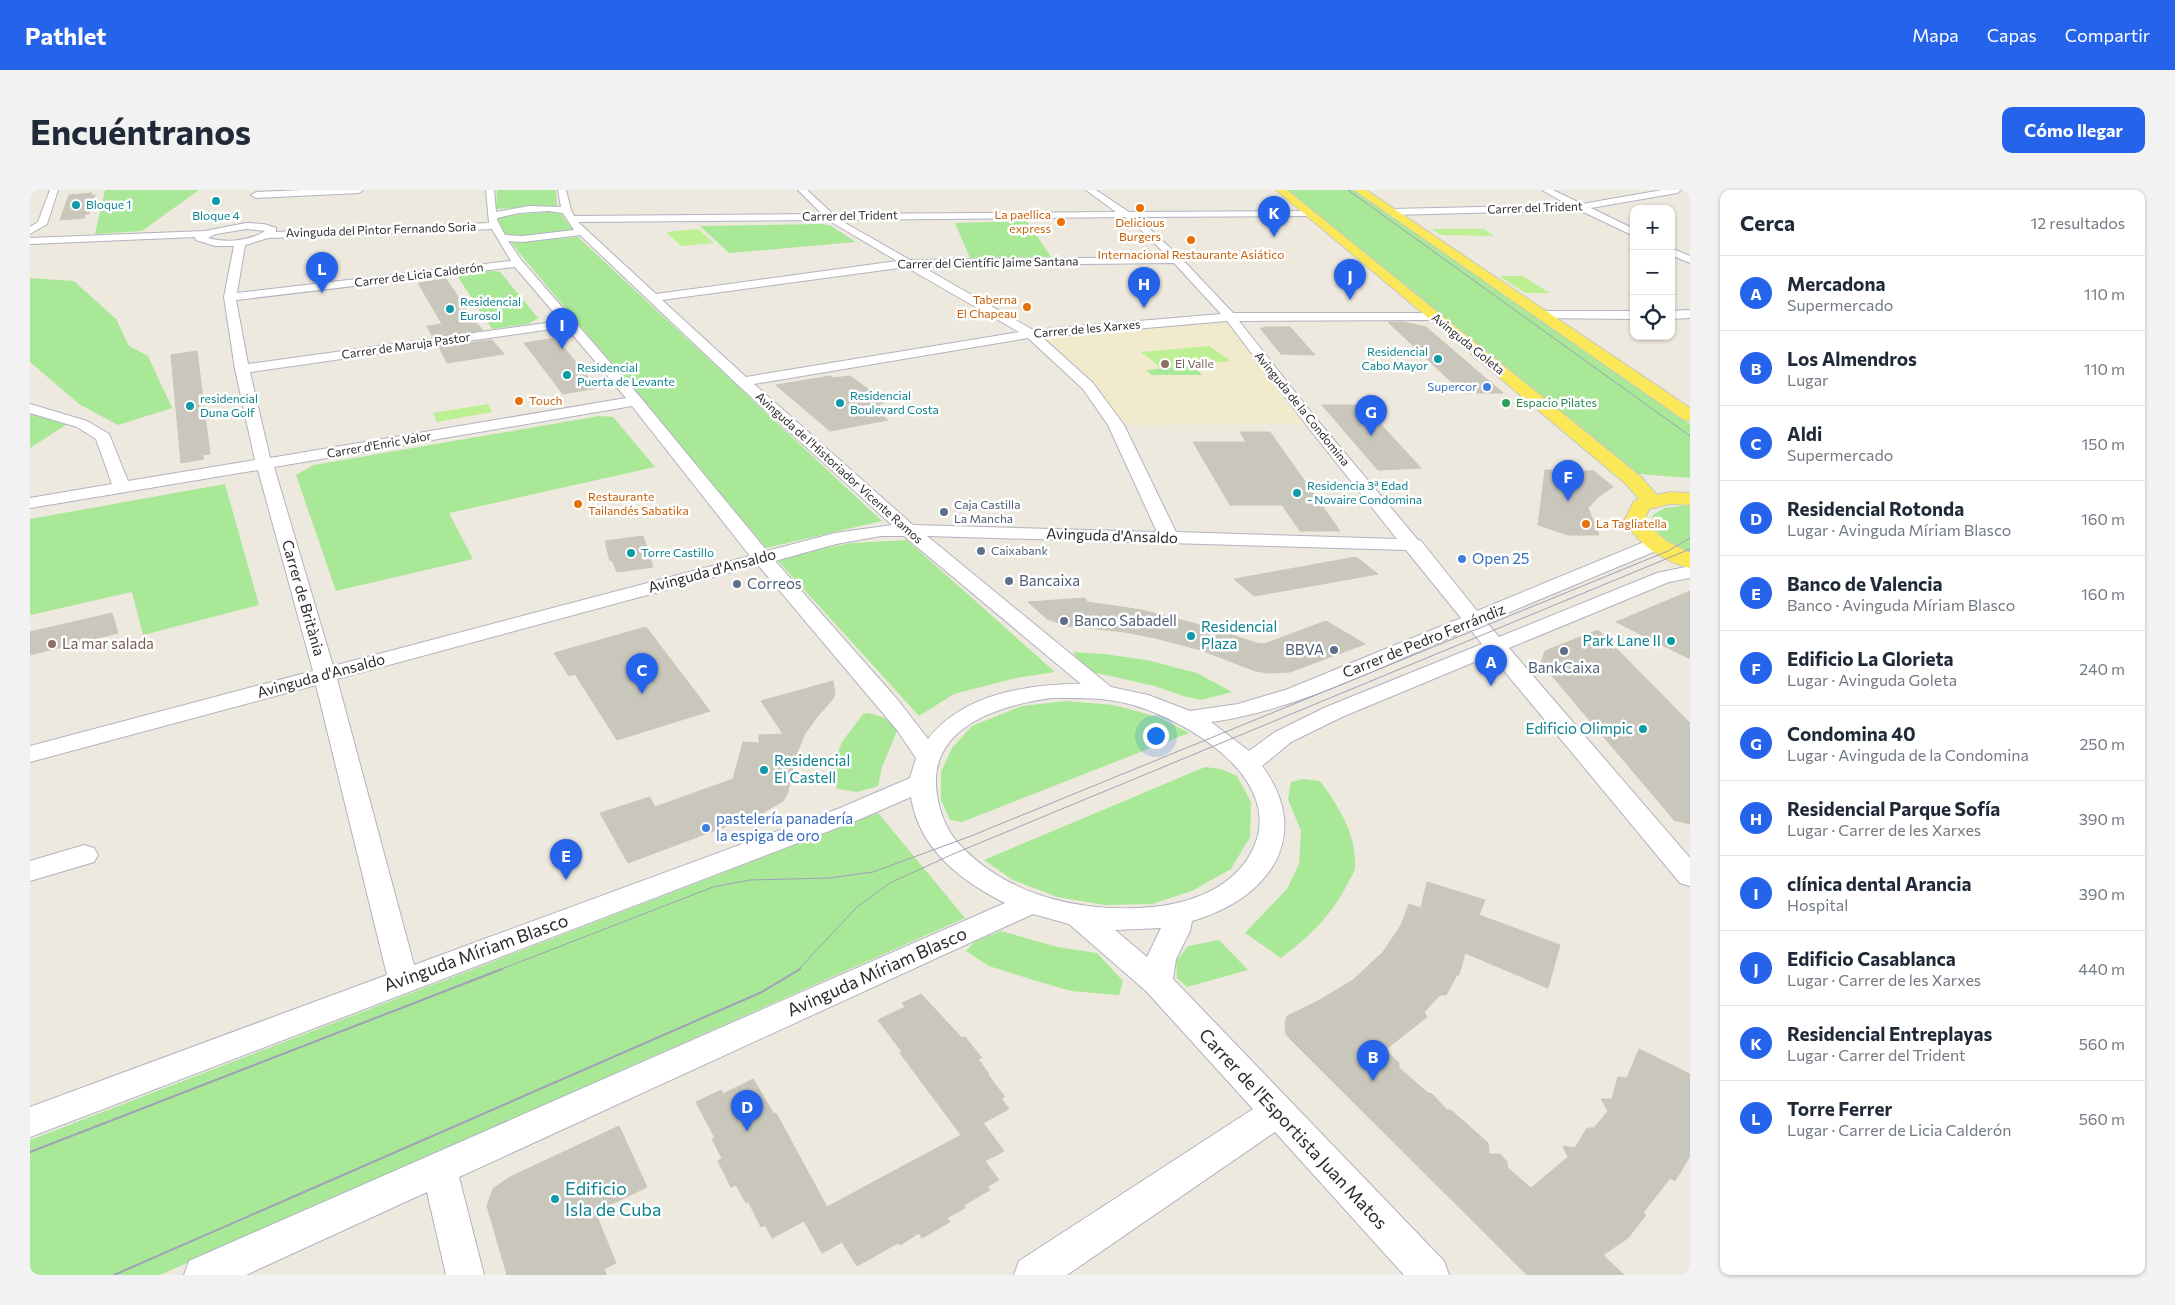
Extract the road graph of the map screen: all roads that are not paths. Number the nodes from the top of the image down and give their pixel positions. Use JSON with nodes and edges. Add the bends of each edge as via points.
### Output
{"nodes":[{"id":1,"x":54,"y":190,"type":"edge"},
{"id":2,"x":359,"y":190,"type":"edge"},
{"id":3,"x":490,"y":190,"type":"edge"},
{"id":4,"x":562,"y":190,"type":"edge"},
{"id":5,"x":802,"y":190,"type":"edge"},
{"id":6,"x":1090,"y":190,"type":"edge"},
{"id":7,"x":1281,"y":190,"type":"edge"},
{"id":8,"x":1359,"y":190,"type":"edge"},
{"id":9,"x":1546,"y":190,"type":"edge"},
{"id":10,"x":1677,"y":190,"type":"edge"},
{"id":11,"x":254,"y":200,"type":"edge"},
{"id":12,"x":1581,"y":207,"type":"junction"},
{"id":13,"x":566,"y":210,"type":"junction"},
{"id":14,"x":1392,"y":212,"type":"junction"},
{"id":15,"x":1309,"y":213,"type":"junction"},
{"id":16,"x":1129,"y":215,"type":"junction"},
{"id":17,"x":832,"y":218,"type":"junction"},
{"id":18,"x":495,"y":225,"type":"junction"},
{"id":19,"x":246,"y":226,"type":"junction"},
{"id":20,"x":577,"y":226,"type":"junction"},
{"id":21,"x":30,"y":231,"type":"edge"},
{"id":22,"x":1630,"y":231,"type":"edge"},
{"id":23,"x":270,"y":233,"type":"junction"},
{"id":24,"x":203,"y":236,"type":"junction"},
{"id":25,"x":30,"y":241,"type":"edge"},
{"id":26,"x":240,"y":242,"type":"junction"},
{"id":27,"x":30,"y":246,"type":"edge"},
{"id":28,"x":1675,"y":253,"type":"edge"},
{"id":29,"x":1177,"y":260,"type":"junction"},
{"id":30,"x":1690,"y":260,"type":"edge"},
{"id":31,"x":518,"y":263,"type":"junction"},
{"id":32,"x":908,"y":263,"type":"junction"},
{"id":33,"x":230,"y":297,"type":"junction"},
{"id":34,"x":652,"y":298,"type":"junction"},
{"id":35,"x":1630,"y":314,"type":"edge"},
{"id":36,"x":1675,"y":314,"type":"edge"},
{"id":37,"x":1690,"y":314,"type":"edge"},
{"id":38,"x":1542,"y":315,"type":"junction"},
{"id":39,"x":1434,"y":316,"type":"junction"},
{"id":40,"x":1230,"y":317,"type":"junction"},
{"id":41,"x":571,"y":323,"type":"junction"},
{"id":42,"x":1031,"y":334,"type":"junction"},
{"id":43,"x":242,"y":369,"type":"junction"},
{"id":44,"x":743,"y":382,"type":"junction"},
{"id":45,"x":636,"y":401,"type":"junction"},
{"id":46,"x":30,"y":408,"type":"edge"},
{"id":47,"x":1690,"y":416,"type":"edge"},
{"id":48,"x":264,"y":465,"type":"junction"},
{"id":49,"x":122,"y":487,"type":"junction"},
{"id":50,"x":1690,"y":499,"type":"edge"},
{"id":51,"x":1651,"y":501,"type":"junction"},
{"id":52,"x":30,"y":503,"type":"edge"},
{"id":53,"x":908,"y":530,"type":"junction"},
{"id":54,"x":1169,"y":538,"type":"junction"},
{"id":55,"x":1656,"y":544,"type":"junction"},
{"id":56,"x":1414,"y":546,"type":"junction"},
{"id":57,"x":762,"y":558,"type":"junction"},
{"id":58,"x":1690,"y":561,"type":"edge"},
{"id":59,"x":1690,"y":572,"type":"edge"},
{"id":60,"x":1474,"y":620,"type":"junction"},
{"id":61,"x":1496,"y":647,"type":"junction"},
{"id":62,"x":324,"y":675,"type":"junction"},
{"id":63,"x":1104,"y":692,"type":"junction"},
{"id":64,"x":1188,"y":718,"type":"junction"},
{"id":65,"x":30,"y":754,"type":"edge"},
{"id":66,"x":1248,"y":764,"type":"junction"},
{"id":67,"x":925,"y":770,"type":"junction"},
{"id":68,"x":84,"y":854,"type":"dead end"},
{"id":69,"x":30,"y":871,"type":"edge"},
{"id":70,"x":1690,"y":876,"type":"edge"},
{"id":71,"x":1031,"y":903,"type":"junction"},
{"id":72,"x":1179,"y":914,"type":"junction"},
{"id":73,"x":1078,"y":916,"type":"junction"},
{"id":74,"x":403,"y":980,"type":"junction"},
{"id":75,"x":1157,"y":982,"type":"junction"},
{"id":76,"x":1277,"y":1112,"type":"junction"},
{"id":77,"x":30,"y":1122,"type":"edge"},
{"id":78,"x":440,"y":1168,"type":"junction"},
{"id":79,"x":202,"y":1275,"type":"edge"},
{"id":80,"x":465,"y":1275,"type":"edge"},
{"id":81,"x":1033,"y":1275,"type":"edge"},
{"id":82,"x":1430,"y":1275,"type":"edge"}],
"edges":[{"from":1,"to":21,"type":"street","via":[[42,224]]},
{"from":2,"to":11,"type":"street"},
{"from":3,"to":18,"type":"street"},
{"from":4,"to":13,"type":"street","name":"Avinguda de l'Historiador Vicente Ramos"},
{"from":5,"to":17,"type":"street"},
{"from":6,"to":16,"type":"street","name":"Avinguda de la Condomina"},
{"from":7,"to":15,"type":"main road","name":"Avinguda Goleta"},
{"from":8,"to":14,"type":"main road"},
{"from":9,"to":12,"type":"street"},
{"from":10,"to":12,"type":"street","name":"Carrer del Trident"},
{"from":11,"to":19,"type":"street"},
{"from":12,"to":14,"type":"street","name":"Carrer del Trident"},
{"from":12,"to":22,"type":"street"},
{"from":13,"to":18,"type":"street","via":[[524,210]]},
{"from":13,"to":20,"type":"street","name":"Avinguda de l'Historiador Vicente Ramos"},
{"from":14,"to":38,"type":"main road"},
{"from":15,"to":16,"type":"street","name":"Carrer del Trident"},
{"from":15,"to":39,"type":"main road","name":"Avinguda Goleta"},
{"from":16,"to":17,"type":"street","name":"Carrer del Trident"},
{"from":16,"to":29,"type":"street","name":"Avinguda de la Condomina"},
{"from":17,"to":20,"type":"street","name":"Carrer del Trident"},
{"from":17,"to":32,"type":"street"},
{"from":18,"to":20,"type":"street","via":[[523,239]]},
{"from":18,"to":23,"type":"street","name":"Avinguda del Pintor Fernando Soria"},
{"from":18,"to":31,"type":"street"},
{"from":19,"to":23,"type":"street","via":[[264,227]]},
{"from":19,"to":24,"type":"street","via":[[223,228]]},
{"from":20,"to":34,"type":"street","name":"Avinguda de l'Historiador Vicente Ramos"},
{"from":23,"to":26,"type":"street"},
{"from":24,"to":25,"type":"street"},
{"from":24,"to":26,"type":"street","via":[[202,240],[217,243]]},
{"from":24,"to":27,"type":"street"},
{"from":26,"to":33,"type":"street","name":"Carrer de Britània"},
{"from":28,"to":30,"type":"street"},
{"from":29,"to":32,"type":"street","name":"Carrer del Científic Jaime Santana"},
{"from":29,"to":40,"type":"street","name":"Avinguda de la Condomina"},
{"from":31,"to":33,"type":"street","name":"Carrer de Licia Calderón"},
{"from":31,"to":41,"type":"street"},
{"from":32,"to":34,"type":"street","name":"Carrer del Científic Jaime Santana"},
{"from":32,"to":42,"type":"street"},
{"from":33,"to":43,"type":"street","name":"Carrer de Britània"},
{"from":34,"to":44,"type":"street","name":"Avinguda de l'Historiador Vicente Ramos"},
{"from":35,"to":38,"type":"street"},
{"from":36,"to":37,"type":"street"},
{"from":38,"to":47,"type":"main road"},
{"from":39,"to":40,"type":"street","name":"Carrer de les Xarxes"},
{"from":39,"to":51,"type":"main road","name":"Avinguda Goleta","via":[[1633,480]]},
{"from":40,"to":42,"type":"street","name":"Carrer de les Xarxes"},
{"from":40,"to":56,"type":"street","name":"Avinguda de la Condomina"},
{"from":41,"to":43,"type":"street","name":"Carrer de Maruja Pastor"},
{"from":41,"to":45,"type":"street"},
{"from":42,"to":44,"type":"street","name":"Carrer de les Xarxes"},
{"from":42,"to":54,"type":"street","via":[[1088,386],[1116,424]]},
{"from":43,"to":48,"type":"street","name":"Carrer de Britània"},
{"from":44,"to":53,"type":"street","name":"Avinguda de l'Historiador Vicente Ramos"},
{"from":45,"to":48,"type":"street","name":"Carrer d'Enric Valor"},
{"from":45,"to":57,"type":"street"},
{"from":46,"to":49,"type":"street","via":[[82,424],[103,437]]},
{"from":48,"to":49,"type":"street","name":"Carrer d'Enric Valor"},
{"from":48,"to":62,"type":"street","name":"Carrer de Britània"},
{"from":49,"to":52,"type":"street","name":"Carrer d'Enric Valor"},
{"from":50,"to":51,"type":"main road"},
{"from":51,"to":55,"type":"main road","via":[[1641,505],[1634,520],[1642,534]]},
{"from":53,"to":54,"type":"street","name":"Avinguda d'Ansaldo"},
{"from":53,"to":57,"type":"street","name":"Avinguda d'Ansaldo","via":[[835,539]]},
{"from":53,"to":63,"type":"street","name":"Avinguda de l'Historiador Vicente Ramos"},
{"from":54,"to":56,"type":"street","name":"Avinguda d'Ansaldo"},
{"from":55,"to":58,"type":"main road"},
{"from":55,"to":60,"type":"street","name":"Carrer de Pedro Ferrándiz"},
{"from":56,"to":60,"type":"street","name":"Avinguda de la Condomina"},
{"from":57,"to":62,"type":"street","name":"Avinguda d'Ansaldo"},
{"from":57,"to":67,"type":"street","via":[[906,725]]},
{"from":59,"to":61,"type":"street","via":[[1664,577]]},
{"from":60,"to":61,"type":"street","name":"Avinguda de la Condomina"},
{"from":60,"to":64,"type":"street","name":"Carrer de Pedro Ferrándiz","via":[[1296,694],[1241,711]]},
{"from":61,"to":66,"type":"street","via":[[1334,712],[1283,737]]},
{"from":61,"to":70,"type":"street","name":"Avinguda de la Condomina"},
{"from":62,"to":65,"type":"street","name":"Avinguda d'Ansaldo"},
{"from":62,"to":74,"type":"street","name":"Carrer de Britània"},
{"from":63,"to":64,"type":"street","via":[[1155,704]]},
{"from":63,"to":67,"type":"street","via":[[1043,692],[1017,696],[977,709],[944,734]]},
{"from":64,"to":66,"type":"street","via":[[1226,742]]},
{"from":66,"to":72,"type":"street","via":[[1261,782],[1271,809],[1271,839],[1257,869],[1236,890],[1206,906]]},
{"from":67,"to":71,"type":"street","via":[[929,821],[945,846],[982,879]]},
{"from":67,"to":74,"type":"street","name":"Avinguda Míriam Blasco","via":[[849,814]]},
{"from":68,"to":69,"type":"street"},
{"from":71,"to":73,"type":"street"},
{"from":71,"to":78,"type":"street","name":"Avinguda Míriam Blasco"},
{"from":72,"to":73,"type":"street","via":[[1121,920]]},
{"from":72,"to":75,"type":"street","via":[[1175,931],[1161,958]]},
{"from":73,"to":75,"type":"street","name":"Carrer de l'Esportista Juan Matos"},
{"from":74,"to":77,"type":"street","name":"Avinguda Míriam Blasco"},
{"from":75,"to":76,"type":"street","name":"Carrer de l'Esportista Juan Matos"},
{"from":76,"to":81,"type":"street"},
{"from":76,"to":82,"type":"street","name":"Carrer de l'Esportista Juan Matos"},
{"from":78,"to":79,"type":"street","name":"Avinguda Míriam Blasco"},
{"from":78,"to":80,"type":"street"}]}
